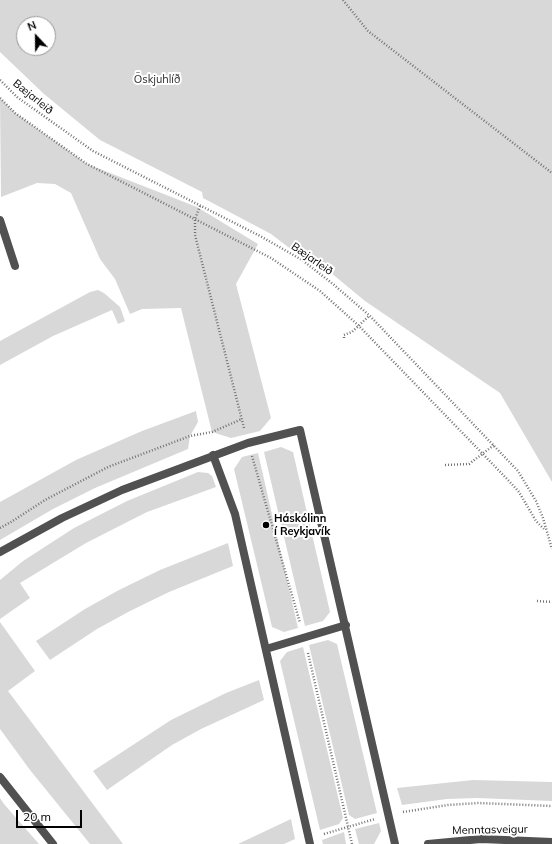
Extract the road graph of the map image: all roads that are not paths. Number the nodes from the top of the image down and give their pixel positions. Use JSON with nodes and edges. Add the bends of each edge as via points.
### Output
{"nodes":[{"id":1,"x":0,"y":220,"type":"edge"},
{"id":2,"x":15,"y":266,"type":"dead end"},
{"id":3,"x":213,"y":455,"type":"junction"},
{"id":4,"x":13,"y":546,"type":"junction"},
{"id":5,"x":0,"y":552,"type":"edge"},
{"id":6,"x":0,"y":558,"type":"edge"},
{"id":7,"x":346,"y":625,"type":"junction"},
{"id":8,"x":266,"y":649,"type":"junction"},
{"id":9,"x":0,"y":777,"type":"edge"},
{"id":10,"x":310,"y":841,"type":"edge"},
{"id":11,"x":552,"y":842,"type":"edge"},
{"id":12,"x":53,"y":844,"type":"edge"},
{"id":13,"x":395,"y":844,"type":"edge"},
{"id":14,"x":428,"y":844,"type":"edge"}],
"edges":[{"from":1,"to":2,"type":"lane"},
{"from":3,"to":4,"type":"lane","via":[[122,490],[62,518]]},
{"from":3,"to":7,"type":"lane","via":[[300,430]]},
{"from":3,"to":8,"type":"lane","via":[[235,514]]},
{"from":4,"to":5,"type":"lane"},
{"from":4,"to":6,"type":"lane"},
{"from":7,"to":8,"type":"lane"},
{"from":7,"to":13,"type":"lane"},
{"from":8,"to":10,"type":"lane"},
{"from":9,"to":12,"type":"lane"},
{"from":11,"to":14,"type":"lane","name":"Menntasveigur","via":[[482,839]]}]}
